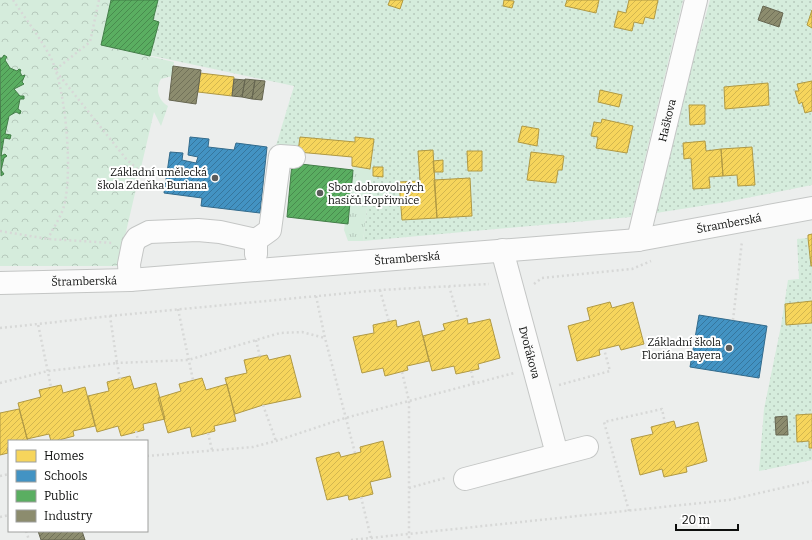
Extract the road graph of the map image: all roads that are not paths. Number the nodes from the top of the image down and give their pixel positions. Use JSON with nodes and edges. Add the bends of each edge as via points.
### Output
{"nodes":[{"id":1,"x":696,"y":0,"type":"edge"},
{"id":2,"x":294,"y":158,"type":"dead end"},
{"id":3,"x":812,"y":208,"type":"edge"},
{"id":4,"x":256,"y":240,"type":"junction"},
{"id":5,"x":638,"y":240,"type":"junction"},
{"id":6,"x":502,"y":250,"type":"junction"},
{"id":7,"x":258,"y":272,"type":"junction"},
{"id":8,"x":130,"y":280,"type":"junction"},
{"id":9,"x":0,"y":283,"type":"edge"},
{"id":10,"x":587,"y":447,"type":"dead end"},
{"id":11,"x":557,"y":454,"type":"junction"},
{"id":12,"x":465,"y":479,"type":"road end"}],
"edges":[{"from":1,"to":5,"type":"street","name":"Haškova"},
{"from":2,"to":4,"type":"street","via":[[280,156],[270,230]]},
{"from":3,"to":5,"type":"street","name":"Štramberská"},
{"from":4,"to":7,"type":"street"},
{"from":4,"to":8,"type":"street","via":[[198,230],[156,231],[142,235],[133,244],[129,264]]},
{"from":5,"to":6,"type":"street","name":"Štramberská"},
{"from":6,"to":7,"type":"street","name":"Štramberská"},
{"from":6,"to":11,"type":"street","name":"Dvořákova"},
{"from":7,"to":8,"type":"street","name":"Štramberská"},
{"from":8,"to":9,"type":"street","name":"Štramberská"},
{"from":10,"to":11,"type":"street"},
{"from":11,"to":12,"type":"street"}]}
